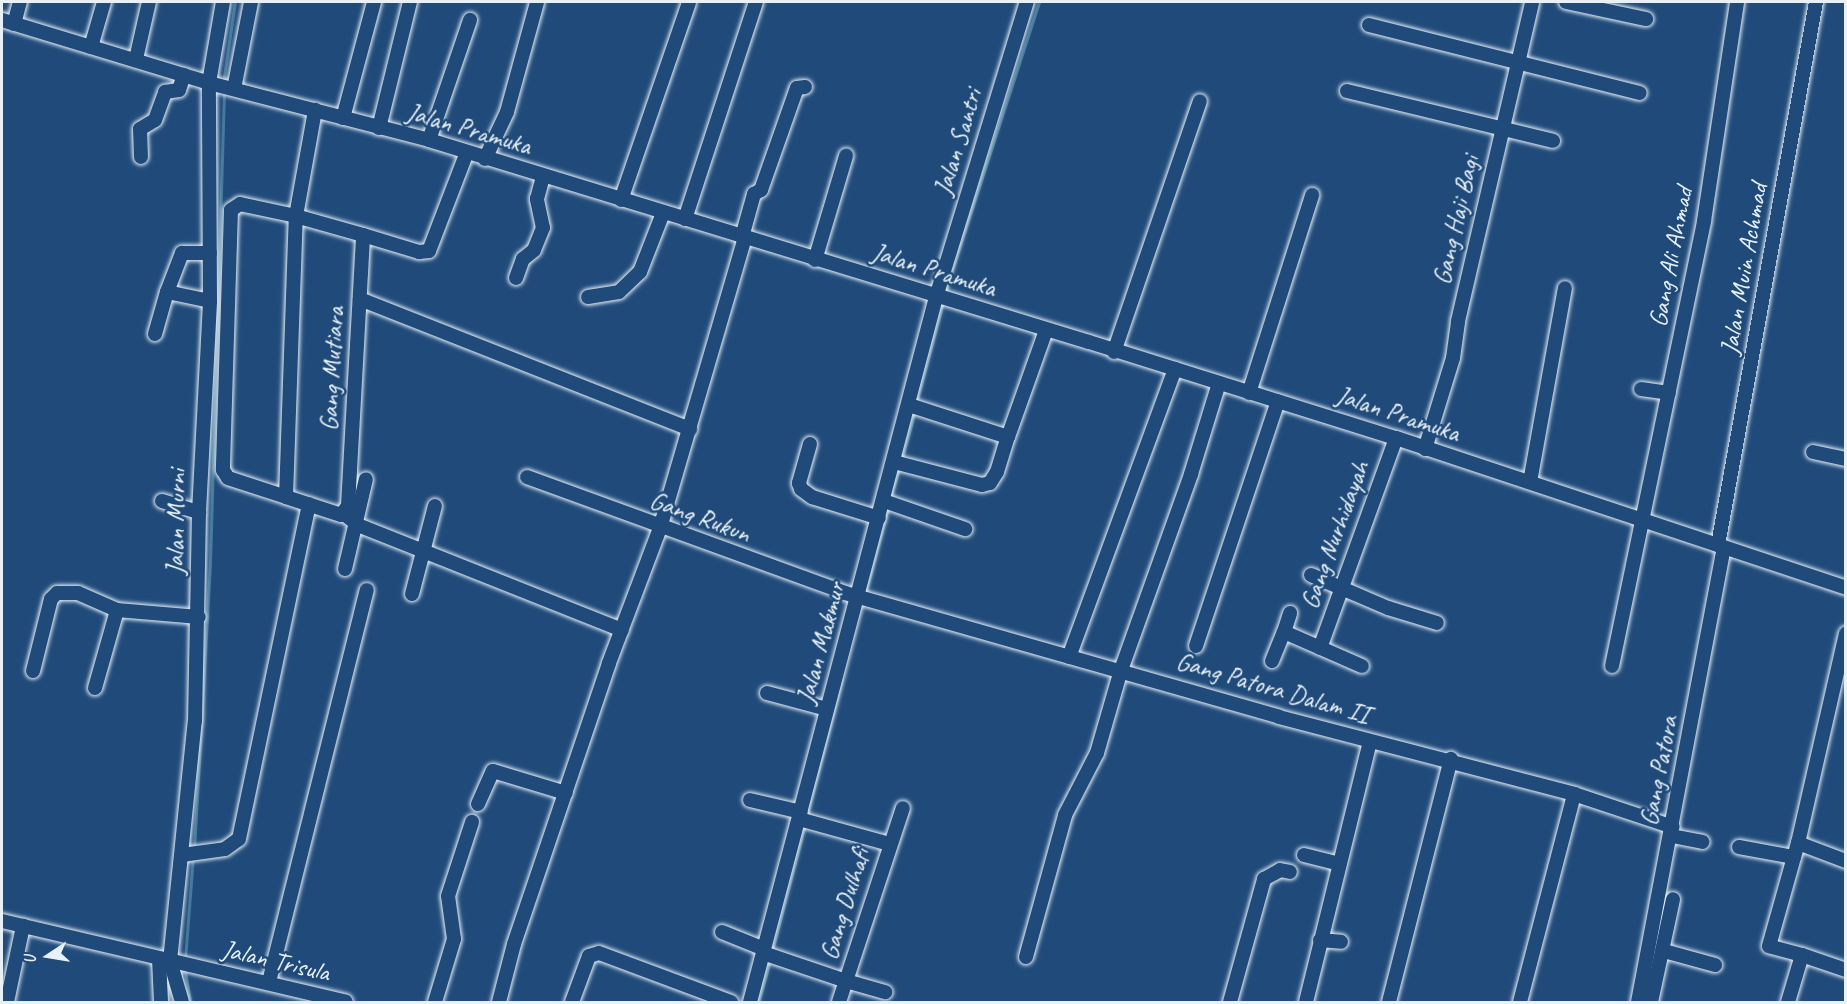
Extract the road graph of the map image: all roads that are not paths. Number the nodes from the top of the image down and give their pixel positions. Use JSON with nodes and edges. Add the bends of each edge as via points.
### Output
{"nodes":[{"id":1,"x":21,"y":2,"type":"edge"},
{"id":2,"x":104,"y":2,"type":"edge"},
{"id":3,"x":149,"y":2,"type":"edge"},
{"id":4,"x":223,"y":2,"type":"edge"},
{"id":5,"x":251,"y":2,"type":"edge"},
{"id":6,"x":374,"y":2,"type":"edge"},
{"id":7,"x":410,"y":2,"type":"edge"},
{"id":8,"x":537,"y":2,"type":"edge"},
{"id":9,"x":689,"y":2,"type":"edge"},
{"id":10,"x":756,"y":2,"type":"edge"},
{"id":11,"x":1027,"y":2,"type":"edge"},
{"id":12,"x":1532,"y":2,"type":"edge"},
{"id":13,"x":1566,"y":2,"type":"edge"},
{"id":14,"x":1737,"y":2,"type":"edge"},
{"id":15,"x":1816,"y":2,"type":"edge"},
{"id":16,"x":1646,"y":19,"type":"dead end"},
{"id":17,"x":470,"y":20,"type":"dead end"},
{"id":18,"x":8,"y":22,"type":"edge"},
{"id":19,"x":1369,"y":25,"type":"dead end"},
{"id":20,"x":92,"y":47,"type":"junction"},
{"id":21,"x":136,"y":59,"type":"junction"},
{"id":22,"x":1517,"y":64,"type":"junction"},
{"id":23,"x":184,"y":75,"type":"junction"},
{"id":24,"x":209,"y":83,"type":"junction"},
{"id":25,"x":805,"y":87,"type":"dead end"},
{"id":26,"x":234,"y":88,"type":"junction"},
{"id":27,"x":1347,"y":91,"type":"dead end"},
{"id":28,"x":1640,"y":93,"type":"dead end"},
{"id":29,"x":1200,"y":101,"type":"dead end"},
{"id":30,"x":315,"y":110,"type":"junction"},
{"id":31,"x":343,"y":118,"type":"junction"},
{"id":32,"x":379,"y":128,"type":"junction"},
{"id":33,"x":1502,"y":129,"type":"junction"},
{"id":34,"x":429,"y":140,"type":"junction"},
{"id":35,"x":1553,"y":141,"type":"dead end"},
{"id":36,"x":467,"y":152,"type":"junction"},
{"id":37,"x":846,"y":156,"type":"dead end"},
{"id":38,"x":141,"y":157,"type":"dead end"},
{"id":39,"x":485,"y":159,"type":"junction"},
{"id":40,"x":543,"y":176,"type":"junction"},
{"id":41,"x":1312,"y":195,"type":"dead end"},
{"id":42,"x":621,"y":200,"type":"junction"},
{"id":43,"x":663,"y":213,"type":"junction"},
{"id":44,"x":296,"y":216,"type":"junction"},
{"id":45,"x":685,"y":219,"type":"junction"},
{"id":46,"x":363,"y":235,"type":"junction"},
{"id":47,"x":744,"y":238,"type":"junction"},
{"id":48,"x":210,"y":253,"type":"junction"},
{"id":49,"x":815,"y":260,"type":"junction"},
{"id":50,"x":516,"y":278,"type":"dead end"},
{"id":51,"x":1565,"y":288,"type":"dead end"},
{"id":52,"x":167,"y":292,"type":"junction"},
{"id":53,"x":588,"y":297,"type":"dead end"},
{"id":54,"x":936,"y":297,"type":"junction"},
{"id":55,"x":360,"y":299,"type":"junction"},
{"id":56,"x":210,"y":301,"type":"junction"},
{"id":57,"x":1046,"y":330,"type":"junction"},
{"id":58,"x":155,"y":334,"type":"dead end"},
{"id":59,"x":1114,"y":352,"type":"junction"},
{"id":60,"x":1175,"y":369,"type":"junction"},
{"id":61,"x":1219,"y":383,"type":"junction"},
{"id":62,"x":1641,"y":388,"type":"dead end"},
{"id":63,"x":1249,"y":393,"type":"junction"},
{"id":64,"x":1669,"y":393,"type":"junction"},
{"id":65,"x":1278,"y":401,"type":"junction"},
{"id":66,"x":913,"y":407,"type":"junction"},
{"id":67,"x":690,"y":429,"type":"junction"},
{"id":68,"x":1008,"y":437,"type":"junction"},
{"id":69,"x":1396,"y":438,"type":"junction"},
{"id":70,"x":810,"y":444,"type":"dead end"},
{"id":71,"x":1425,"y":449,"type":"junction"},
{"id":72,"x":1813,"y":452,"type":"dead end"},
{"id":73,"x":1845,"y":459,"type":"edge"},
{"id":74,"x":898,"y":464,"type":"junction"},
{"id":75,"x":212,"y":470,"type":"junction"},
{"id":76,"x":527,"y":477,"type":"dead end"},
{"id":77,"x":366,"y":479,"type":"dead end"},
{"id":78,"x":1530,"y":482,"type":"junction"},
{"id":79,"x":286,"y":497,"type":"junction"},
{"id":80,"x":162,"y":501,"type":"dead end"},
{"id":81,"x":888,"y":503,"type":"junction"},
{"id":82,"x":309,"y":504,"type":"junction"},
{"id":83,"x":435,"y":506,"type":"dead end"},
{"id":84,"x":199,"y":512,"type":"junction"},
{"id":85,"x":344,"y":514,"type":"junction"},
{"id":86,"x":879,"y":518,"type":"junction"},
{"id":87,"x":1644,"y":520,"type":"junction"},
{"id":88,"x":358,"y":525,"type":"junction"},
{"id":89,"x":660,"y":528,"type":"junction"},
{"id":90,"x":965,"y":529,"type":"dead end"},
{"id":91,"x":1721,"y":546,"type":"junction"},
{"id":92,"x":424,"y":551,"type":"junction"},
{"id":93,"x":345,"y":569,"type":"dead end"},
{"id":94,"x":1311,"y":575,"type":"dead end"},
{"id":95,"x":1845,"y":588,"type":"edge"},
{"id":96,"x":1342,"y":589,"type":"junction"},
{"id":97,"x":368,"y":590,"type":"dead end"},
{"id":98,"x":412,"y":594,"type":"dead end"},
{"id":99,"x":864,"y":597,"type":"junction"},
{"id":100,"x":117,"y":610,"type":"junction"},
{"id":101,"x":1290,"y":613,"type":"dead end"},
{"id":102,"x":199,"y":616,"type":"junction"},
{"id":103,"x":1437,"y":623,"type":"dead end"},
{"id":104,"x":622,"y":630,"type":"junction"},
{"id":105,"x":1284,"y":632,"type":"junction"},
{"id":106,"x":1845,"y":633,"type":"edge"},
{"id":107,"x":1196,"y":646,"type":"dead end"},
{"id":108,"x":1320,"y":648,"type":"junction"},
{"id":109,"x":1070,"y":657,"type":"junction"},
{"id":110,"x":1272,"y":661,"type":"dead end"},
{"id":111,"x":1362,"y":666,"type":"dead end"},
{"id":112,"x":1612,"y":666,"type":"dead end"},
{"id":113,"x":33,"y":670,"type":"dead end"},
{"id":114,"x":1120,"y":670,"type":"junction"},
{"id":115,"x":95,"y":688,"type":"dead end"},
{"id":116,"x":767,"y":693,"type":"dead end"},
{"id":117,"x":827,"y":709,"type":"junction"},
{"id":118,"x":1370,"y":742,"type":"junction"},
{"id":119,"x":1451,"y":759,"type":"junction"},
{"id":120,"x":566,"y":793,"type":"junction"},
{"id":121,"x":1574,"y":794,"type":"junction"},
{"id":122,"x":750,"y":800,"type":"dead end"},
{"id":123,"x":478,"y":804,"type":"dead end"},
{"id":124,"x":903,"y":808,"type":"dead end"},
{"id":125,"x":803,"y":818,"type":"junction"},
{"id":126,"x":472,"y":822,"type":"dead end"},
{"id":127,"x":1673,"y":831,"type":"junction"},
{"id":128,"x":1702,"y":842,"type":"dead end"},
{"id":129,"x":1798,"y":843,"type":"junction"},
{"id":130,"x":889,"y":844,"type":"junction"},
{"id":131,"x":1739,"y":847,"type":"dead end"},
{"id":132,"x":190,"y":855,"type":"junction"},
{"id":133,"x":1304,"y":855,"type":"dead end"},
{"id":134,"x":1794,"y":857,"type":"junction"},
{"id":135,"x":1845,"y":861,"type":"edge"},
{"id":136,"x":1340,"y":864,"type":"junction"},
{"id":137,"x":1290,"y":872,"type":"dead end"},
{"id":138,"x":1672,"y":899,"type":"dead end"},
{"id":139,"x":2,"y":921,"type":"edge"},
{"id":140,"x":23,"y":926,"type":"junction"},
{"id":141,"x":1659,"y":931,"type":"junction"},
{"id":142,"x":722,"y":932,"type":"dead end"},
{"id":143,"x":1320,"y":939,"type":"junction"},
{"id":144,"x":1341,"y":942,"type":"dead end"},
{"id":145,"x":769,"y":954,"type":"junction"},
{"id":146,"x":1647,"y":955,"type":"junction"},
{"id":147,"x":1663,"y":955,"type":"junction"},
{"id":148,"x":1802,"y":955,"type":"junction"},
{"id":149,"x":1026,"y":957,"type":"dead end"},
{"id":150,"x":170,"y":961,"type":"junction"},
{"id":151,"x":1715,"y":965,"type":"dead end"},
{"id":152,"x":1845,"y":970,"type":"edge"},
{"id":153,"x":846,"y":981,"type":"junction"},
{"id":154,"x":269,"y":982,"type":"junction"},
{"id":155,"x":885,"y":992,"type":"dead end"},
{"id":156,"x":8,"y":1002,"type":"edge"},
{"id":157,"x":161,"y":1002,"type":"edge"},
{"id":158,"x":182,"y":1002,"type":"edge"},
{"id":159,"x":346,"y":1002,"type":"edge"},
{"id":160,"x":435,"y":1002,"type":"edge"},
{"id":161,"x":499,"y":1002,"type":"edge"},
{"id":162,"x":572,"y":1002,"type":"edge"},
{"id":163,"x":731,"y":1002,"type":"edge"},
{"id":164,"x":750,"y":1002,"type":"edge"},
{"id":165,"x":839,"y":1002,"type":"edge"},
{"id":166,"x":1230,"y":1002,"type":"edge"},
{"id":167,"x":1305,"y":1002,"type":"edge"},
{"id":168,"x":1389,"y":1002,"type":"edge"},
{"id":169,"x":1520,"y":1002,"type":"edge"},
{"id":170,"x":1638,"y":1002,"type":"edge"},
{"id":171,"x":1651,"y":1002,"type":"edge"},
{"id":172,"x":1788,"y":1002,"type":"edge"}],
"edges":[{"from":1,"to":18,"type":"street"},
{"from":2,"to":20,"type":"street"},
{"from":3,"to":21,"type":"street"},
{"from":4,"to":24,"type":"street","name":"Jalan Murni"},
{"from":5,"to":26,"type":"street"},
{"from":6,"to":31,"type":"street"},
{"from":7,"to":32,"type":"street"},
{"from":8,"to":39,"type":"street","via":[[507,112]]},
{"from":9,"to":42,"type":"street"},
{"from":10,"to":45,"type":"street"},
{"from":11,"to":54,"type":"street","name":"Jalan Santri"},
{"from":12,"to":22,"type":"street","name":"Gang Haji Bagi"},
{"from":13,"to":16,"type":"street"},
{"from":14,"to":64,"type":"street","name":"Gang Ali Ahmad","via":[[1704,221]]},
{"from":15,"to":91,"type":"street","name":"Jalan Muin Achmad"},
{"from":17,"to":34,"type":"street"},
{"from":18,"to":20,"type":"street","name":"Jalan Pramuka"},
{"from":19,"to":22,"type":"street"},
{"from":20,"to":21,"type":"street","name":"Jalan Pramuka"},
{"from":21,"to":23,"type":"street","name":"Jalan Pramuka"},
{"from":22,"to":28,"type":"street"},
{"from":22,"to":33,"type":"street","name":"Gang Haji Bagi"},
{"from":23,"to":24,"type":"street","name":"Jalan Pramuka"},
{"from":23,"to":38,"type":"street","via":[[179,90],[165,92],[155,120],[140,129]]},
{"from":24,"to":26,"type":"street","name":"Jalan Pramuka"},
{"from":24,"to":48,"type":"street","name":"Jalan Murni"},
{"from":25,"to":47,"type":"street","via":[[797,88],[761,190],[754,194]]},
{"from":26,"to":30,"type":"street","name":"Jalan Pramuka"},
{"from":27,"to":33,"type":"street"},
{"from":29,"to":59,"type":"street"},
{"from":30,"to":31,"type":"street","name":"Jalan Pramuka"},
{"from":30,"to":44,"type":"street","name":"Gang Mutiara"},
{"from":31,"to":32,"type":"street","name":"Jalan Pramuka"},
{"from":32,"to":34,"type":"street","name":"Jalan Pramuka"},
{"from":33,"to":35,"type":"street"},
{"from":33,"to":71,"type":"street","name":"Gang Haji Bagi","via":[[1453,358]]},
{"from":34,"to":36,"type":"street","name":"Jalan Pramuka"},
{"from":36,"to":39,"type":"street","name":"Jalan Pramuka"},
{"from":36,"to":46,"type":"street","via":[[429,251],[419,252]]},
{"from":37,"to":49,"type":"street"},
{"from":39,"to":40,"type":"street","name":"Jalan Pramuka"},
{"from":40,"to":42,"type":"street","name":"Jalan Pramuka"},
{"from":40,"to":50,"type":"street","via":[[537,199],[543,228]]},
{"from":41,"to":63,"type":"street"},
{"from":42,"to":43,"type":"street","name":"Jalan Pramuka"},
{"from":43,"to":45,"type":"street","name":"Jalan Pramuka"},
{"from":43,"to":53,"type":"street","via":[[640,272],[619,292]]},
{"from":44,"to":46,"type":"street"},
{"from":44,"to":75,"type":"street","via":[[240,204],[231,210]]},
{"from":44,"to":79,"type":"street","name":"Gang Mutiara"},
{"from":45,"to":47,"type":"street","name":"Jalan Pramuka"},
{"from":46,"to":55,"type":"street","name":"Gang Mutiara"},
{"from":47,"to":49,"type":"street","name":"Jalan Pramuka"},
{"from":47,"to":67,"type":"street"},
{"from":48,"to":52,"type":"street","via":[[182,253]]},
{"from":48,"to":56,"type":"street","name":"Jalan Murni"},
{"from":49,"to":54,"type":"street","name":"Jalan Pramuka"},
{"from":51,"to":78,"type":"street"},
{"from":52,"to":56,"type":"street"},
{"from":52,"to":58,"type":"street"},
{"from":54,"to":57,"type":"street","name":"Jalan Pramuka"},
{"from":54,"to":66,"type":"street","name":"Jalan Makmur"},
{"from":55,"to":67,"type":"street"},
{"from":55,"to":85,"type":"street","name":"Gang Mutiara"},
{"from":56,"to":75,"type":"street","name":"Jalan Murni"},
{"from":57,"to":59,"type":"street","name":"Jalan Pramuka"},
{"from":57,"to":68,"type":"street"},
{"from":59,"to":60,"type":"street","name":"Jalan Pramuka"},
{"from":60,"to":61,"type":"street","name":"Jalan Pramuka"},
{"from":60,"to":109,"type":"street"},
{"from":61,"to":63,"type":"street","name":"Jalan Pramuka"},
{"from":61,"to":114,"type":"street","via":[[1191,474]]},
{"from":62,"to":64,"type":"street"},
{"from":63,"to":65,"type":"street","name":"Jalan Pramuka"},
{"from":64,"to":87,"type":"street","name":"Gang Ali Ahmad"},
{"from":65,"to":69,"type":"street","name":"Jalan Pramuka"},
{"from":65,"to":107,"type":"street"},
{"from":66,"to":68,"type":"street"},
{"from":66,"to":74,"type":"street","name":"Jalan Makmur"},
{"from":67,"to":89,"type":"street"},
{"from":68,"to":74,"type":"street","via":[[997,472],[990,483],[982,485]]},
{"from":69,"to":71,"type":"street","name":"Jalan Pramuka"},
{"from":69,"to":96,"type":"street","name":"Gang Nurhidayah"},
{"from":70,"to":86,"type":"street","via":[[799,483],[801,489],[812,497]]},
{"from":71,"to":78,"type":"street","name":"Jalan Pramuka"},
{"from":72,"to":73,"type":"street"},
{"from":74,"to":81,"type":"street","name":"Jalan Makmur"},
{"from":75,"to":79,"type":"street"},
{"from":75,"to":84,"type":"street","name":"Jalan Murni"},
{"from":76,"to":89,"type":"street","name":"Gang Rukun"},
{"from":77,"to":88,"type":"street"},
{"from":78,"to":87,"type":"street","name":"Jalan Pramuka"},
{"from":79,"to":82,"type":"street"},
{"from":80,"to":84,"type":"street"},
{"from":81,"to":86,"type":"street","name":"Jalan Makmur"},
{"from":81,"to":90,"type":"street"},
{"from":82,"to":85,"type":"street"},
{"from":82,"to":132,"type":"street","via":[[239,839],[231,847]]},
{"from":83,"to":92,"type":"street"},
{"from":84,"to":102,"type":"street","name":"Jalan Murni"},
{"from":85,"to":88,"type":"street"},
{"from":86,"to":99,"type":"street","name":"Jalan Makmur"},
{"from":87,"to":91,"type":"street","name":"Jalan Pramuka"},
{"from":87,"to":112,"type":"street","name":"Gang Ali Ahmad"},
{"from":88,"to":92,"type":"street"},
{"from":88,"to":93,"type":"street"},
{"from":89,"to":99,"type":"street","name":"Gang Rukun"},
{"from":89,"to":104,"type":"street"},
{"from":91,"to":95,"type":"street","name":"Jalan Pramuka"},
{"from":91,"to":127,"type":"street","name":"Gang Patora"},
{"from":92,"to":98,"type":"street"},
{"from":92,"to":104,"type":"street"},
{"from":94,"to":96,"type":"street"},
{"from":96,"to":103,"type":"street"},
{"from":96,"to":108,"type":"street","name":"Gang Nurhidayah"},
{"from":97,"to":154,"type":"street"},
{"from":99,"to":109,"type":"street","name":"Gang Patora Dalam II"},
{"from":99,"to":117,"type":"street","name":"Jalan Makmur"},
{"from":100,"to":102,"type":"street"},
{"from":100,"to":113,"type":"street","via":[[78,593],[57,593],[51,598]]},
{"from":100,"to":115,"type":"street"},
{"from":101,"to":105,"type":"street"},
{"from":102,"to":132,"type":"street","name":"Jalan Murni"},
{"from":104,"to":120,"type":"street"},
{"from":105,"to":108,"type":"street"},
{"from":105,"to":110,"type":"street"},
{"from":106,"to":129,"type":"street"},
{"from":108,"to":111,"type":"street"},
{"from":109,"to":114,"type":"street","name":"Gang Patora Dalam II"},
{"from":114,"to":118,"type":"street","name":"Gang Patora Dalam II"},
{"from":114,"to":149,"type":"street","via":[[1097,753],[1065,815]]},
{"from":116,"to":117,"type":"street"},
{"from":117,"to":125,"type":"street","name":"Jalan Makmur"},
{"from":118,"to":119,"type":"street","name":"Gang Patora Dalam II"},
{"from":118,"to":136,"type":"street"},
{"from":119,"to":121,"type":"street","name":"Gang Patora Dalam II"},
{"from":119,"to":168,"type":"street"},
{"from":120,"to":123,"type":"street","via":[[493,771]]},
{"from":120,"to":161,"type":"street","via":[[514,944]]},
{"from":121,"to":127,"type":"street","name":"Gang Patora Dalam II"},
{"from":121,"to":169,"type":"street"},
{"from":122,"to":125,"type":"street"},
{"from":124,"to":130,"type":"street","name":"Gang Dulhafi"},
{"from":125,"to":130,"type":"street"},
{"from":125,"to":145,"type":"street","name":"Jalan Makmur"},
{"from":126,"to":160,"type":"street","via":[[448,896],[454,939]]},
{"from":127,"to":128,"type":"street","name":"Gang Patora Dalam II"},
{"from":127,"to":141,"type":"street","name":"Gang Patora"},
{"from":129,"to":134,"type":"street"},
{"from":129,"to":135,"type":"street"},
{"from":130,"to":153,"type":"street","name":"Gang Dulhafi"},
{"from":131,"to":134,"type":"street"},
{"from":132,"to":150,"type":"street","name":"Jalan Murni"},
{"from":133,"to":136,"type":"street"},
{"from":134,"to":148,"type":"street","via":[[1769,946]]},
{"from":136,"to":143,"type":"street"},
{"from":137,"to":166,"type":"street","via":[[1280,870],[1264,879]]},
{"from":138,"to":141,"type":"street"},
{"from":139,"to":140,"type":"street"},
{"from":140,"to":150,"type":"street"},
{"from":140,"to":156,"type":"street"},
{"from":141,"to":146,"type":"street","name":"Gang Patora"},
{"from":141,"to":147,"type":"street"},
{"from":142,"to":145,"type":"street","name":"Gang Dulhafi"},
{"from":143,"to":144,"type":"street"},
{"from":143,"to":167,"type":"street"},
{"from":145,"to":153,"type":"street","name":"Gang Dulhafi"},
{"from":145,"to":164,"type":"street","name":"Jalan Makmur"},
{"from":146,"to":147,"type":"street"},
{"from":146,"to":170,"type":"street","name":"Gang Patora"},
{"from":147,"to":151,"type":"street"},
{"from":147,"to":171,"type":"street"},
{"from":148,"to":152,"type":"street"},
{"from":148,"to":172,"type":"street"},
{"from":150,"to":154,"type":"street","name":"Jalan Trisula"},
{"from":150,"to":157,"type":"street"},
{"from":150,"to":158,"type":"street"},
{"from":153,"to":155,"type":"street"},
{"from":153,"to":165,"type":"street"},
{"from":154,"to":159,"type":"street","name":"Jalan Trisula"},
{"from":162,"to":163,"type":"street","via":[[594,954]]}]}
